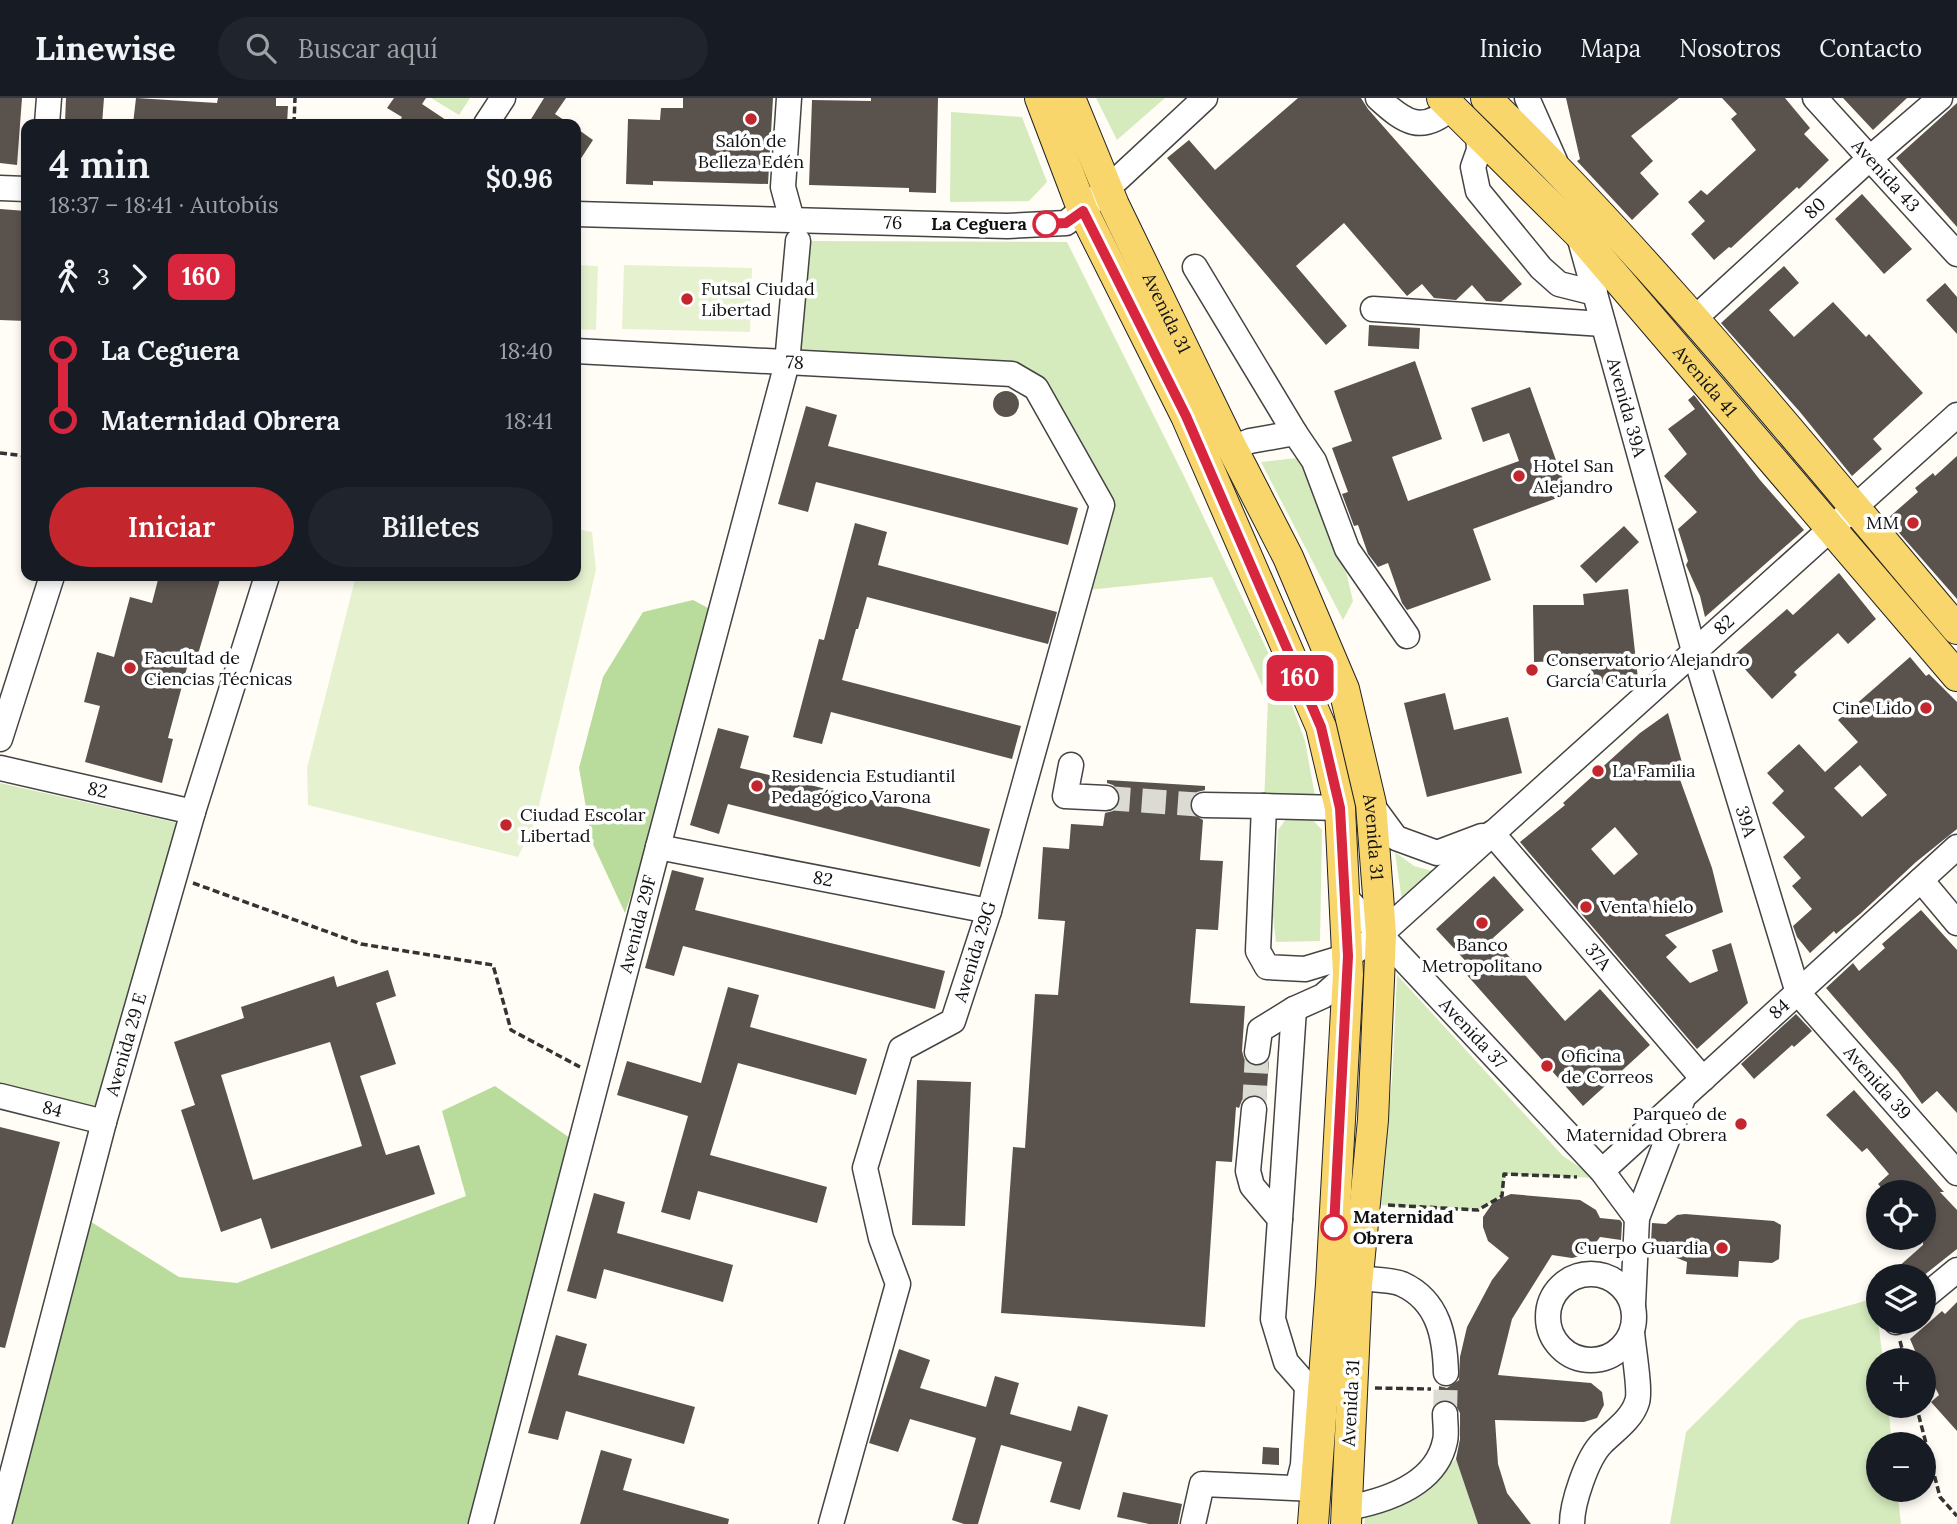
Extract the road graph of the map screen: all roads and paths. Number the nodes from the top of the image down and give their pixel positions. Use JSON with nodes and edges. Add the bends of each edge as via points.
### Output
{"nodes":[{"id":1,"x":49,"y":98,"type":"edge"},
{"id":2,"x":295,"y":98,"type":"edge"},
{"id":3,"x":503,"y":98,"type":"edge"},
{"id":4,"x":789,"y":98,"type":"edge"},
{"id":5,"x":1040,"y":98,"type":"edge"},
{"id":6,"x":1070,"y":98,"type":"edge"},
{"id":7,"x":1205,"y":98,"type":"edge"},
{"id":8,"x":1378,"y":98,"type":"edge"},
{"id":9,"x":1486,"y":98,"type":"edge"},
{"id":10,"x":1527,"y":98,"type":"edge"},
{"id":11,"x":1545,"y":98,"type":"edge"},
{"id":12,"x":1815,"y":98,"type":"edge"},
{"id":13,"x":1940,"y":98,"type":"edge"},
{"id":14,"x":1447,"y":102,"type":"edge"},
{"id":15,"x":47,"y":119,"type":"edge"},
{"id":16,"x":294,"y":119,"type":"edge"},
{"id":17,"x":488,"y":119,"type":"edge"},
{"id":18,"x":1478,"y":131,"type":"junction"},
{"id":19,"x":1869,"y":159,"type":"junction"},
{"id":20,"x":1557,"y":166,"type":"junction"},
{"id":21,"x":0,"y":188,"type":"edge"},
{"id":22,"x":21,"y":189,"type":"edge"},
{"id":23,"x":1111,"y":197,"type":"junction"},
{"id":24,"x":1083,"y":211,"type":"junction"},
{"id":25,"x":581,"y":214,"type":"edge"},
{"id":26,"x":795,"y":230,"type":"junction"},
{"id":27,"x":1579,"y":234,"type":"junction"},
{"id":28,"x":1957,"y":254,"type":"edge"},
{"id":29,"x":1195,"y":267,"type":"dead end"},
{"id":30,"x":1595,"y":293,"type":"junction"},
{"id":31,"x":1373,"y":309,"type":"dead end"},
{"id":32,"x":1694,"y":319,"type":"junction"},
{"id":33,"x":1603,"y":324,"type":"junction"},
{"id":34,"x":581,"y":351,"type":"edge"},
{"id":35,"x":787,"y":363,"type":"junction"},
{"id":36,"x":1013,"y":374,"type":"joint"},
{"id":37,"x":1957,"y":415,"type":"edge"},
{"id":38,"x":1295,"y":433,"type":"junction"},
{"id":39,"x":1232,"y":448,"type":"junction"},
{"id":40,"x":0,"y":453,"type":"edge"},
{"id":41,"x":21,"y":455,"type":"edge"},
{"id":42,"x":1855,"y":509,"type":"junction"},
{"id":43,"x":1833,"y":529,"type":"junction"},
{"id":44,"x":50,"y":581,"type":"edge"},
{"id":45,"x":265,"y":581,"type":"edge"},
{"id":46,"x":1957,"y":629,"type":"edge"},
{"id":47,"x":1407,"y":636,"type":"dead end"},
{"id":48,"x":1694,"y":652,"type":"junction"},
{"id":49,"x":1957,"y":677,"type":"edge"},
{"id":50,"x":0,"y":739,"type":"edge"},
{"id":51,"x":1071,"y":765,"type":"dead end"},
{"id":52,"x":0,"y":768,"type":"edge"},
{"id":53,"x":1106,"y":798,"type":"tunnel mouth"},
{"id":54,"x":1204,"y":804,"type":"tunnel mouth"},
{"id":55,"x":1371,"y":804,"type":"junction"},
{"id":56,"x":1264,"y":806,"type":"junction"},
{"id":57,"x":1340,"y":808,"type":"junction"},
{"id":58,"x":193,"y":812,"type":"junction"},
{"id":59,"x":1492,"y":833,"type":"junction"},
{"id":60,"x":658,"y":847,"type":"junction"},
{"id":61,"x":1957,"y":847,"type":"edge"},
{"id":62,"x":175,"y":876,"type":"junction"},
{"id":63,"x":1921,"y":880,"type":"junction"},
{"id":64,"x":1345,"y":897,"type":"junction"},
{"id":65,"x":989,"y":911,"type":"junction"},
{"id":66,"x":1957,"y":923,"type":"edge"},
{"id":67,"x":1381,"y":934,"type":"junction"},
{"id":68,"x":1348,"y":965,"type":"junction"},
{"id":69,"x":1798,"y":993,"type":"junction"},
{"id":70,"x":1294,"y":1009,"type":"junction"},
{"id":71,"x":1257,"y":1052,"type":"tunnel mouth"},
{"id":72,"x":598,"y":1076,"type":"junction"},
{"id":73,"x":1703,"y":1079,"type":"junction"},
{"id":74,"x":0,"y":1096,"type":"edge"},
{"id":75,"x":1683,"y":1097,"type":"junction"},
{"id":76,"x":1254,"y":1109,"type":"tunnel mouth"},
{"id":77,"x":104,"y":1122,"type":"junction"},
{"id":78,"x":1602,"y":1171,"type":"junction"},
{"id":79,"x":1957,"y":1173,"type":"edge"},
{"id":80,"x":1365,"y":1204,"type":"junction"},
{"id":81,"x":1637,"y":1218,"type":"junction"},
{"id":82,"x":1279,"y":1219,"type":"junction"},
{"id":83,"x":1957,"y":1270,"type":"edge"},
{"id":84,"x":1358,"y":1278,"type":"junction"},
{"id":85,"x":1936,"y":1287,"type":"edge"},
{"id":86,"x":1633,"y":1304,"type":"junction"},
{"id":87,"x":1632,"y":1332,"type":"junction"},
{"id":88,"x":1442,"y":1381,"type":"joint"},
{"id":89,"x":1352,"y":1387,"type":"junction"},
{"id":90,"x":1314,"y":1395,"type":"junction"},
{"id":91,"x":1445,"y":1414,"type":"tunnel mouth"},
{"id":92,"x":1919,"y":1418,"type":"edge"},
{"id":93,"x":1302,"y":1488,"type":"junction"},
{"id":94,"x":1346,"y":1516,"type":"edge"},
{"id":95,"x":1957,"y":1516,"type":"edge"},
{"id":96,"x":0,"y":1520,"type":"edge"},
{"id":97,"x":481,"y":1524,"type":"edge"},
{"id":98,"x":831,"y":1524,"type":"edge"},
{"id":99,"x":1193,"y":1524,"type":"edge"},
{"id":100,"x":1313,"y":1524,"type":"edge"},
{"id":101,"x":1572,"y":1524,"type":"edge"}],
"edges":[{"from":1,"to":15,"type":"street"},
{"from":2,"to":16,"type":"path"},
{"from":3,"to":17,"type":"street"},
{"from":4,"to":26,"type":"street","name":"Avenida 29F","via":[[783,187]]},
{"from":5,"to":24,"type":"main road","name":"Avenida 31"},
{"from":6,"to":23,"type":"main road","name":"Avenida 31"},
{"from":7,"to":23,"type":"street","name":"76"},
{"from":8,"to":14,"type":"street","via":[[1399,117],[1423,123],[1439,118]]},
{"from":9,"to":20,"type":"main road","name":"Avenida 41"},
{"from":10,"to":20,"type":"street","name":"Avenida 39A"},
{"from":11,"to":20,"type":"street","name":"Avenida 39A"},
{"from":12,"to":19,"type":"street","name":"Avenida 43"},
{"from":13,"to":19,"type":"street","name":"80"},
{"from":14,"to":18,"type":"main road","name":"Avenida 41"},
{"from":18,"to":27,"type":"main road","name":"Avenida 41"},
{"from":18,"to":30,"type":"street","via":[[1479,150],[1473,167],[1478,191],[1559,284]]},
{"from":19,"to":28,"type":"street","name":"Avenida 43"},
{"from":19,"to":32,"type":"street","name":"80"},
{"from":20,"to":27,"type":"street","name":"Avenida 39A"},
{"from":20,"to":32,"type":"main road","name":"Avenida 41"},
{"from":21,"to":22,"type":"street"},
{"from":23,"to":24,"type":"street","name":"76"},
{"from":23,"to":39,"type":"main road","name":"Avenida 31"},
{"from":24,"to":26,"type":"street","name":"76","via":[[1066,223]]},
{"from":24,"to":57,"type":"main road","name":"Avenida 31","via":[[1186,416],[1270,608],[1321,727]]},
{"from":25,"to":26,"type":"street","name":"76"},
{"from":26,"to":35,"type":"street","name":"Avenida 29F"},
{"from":27,"to":30,"type":"street","name":"Avenida 39A"},
{"from":27,"to":43,"type":"main road","name":"Avenida 41"},
{"from":29,"to":38,"type":"street"},
{"from":30,"to":33,"type":"street","name":"Avenida 39A"},
{"from":31,"to":33,"type":"street"},
{"from":32,"to":42,"type":"main road","name":"Avenida 41"},
{"from":33,"to":48,"type":"street","name":"Avenida 39A"},
{"from":34,"to":35,"type":"street","name":"78"},
{"from":35,"to":36,"type":"street","name":"78"},
{"from":35,"to":60,"type":"street","name":"Avenida 29F"},
{"from":36,"to":65,"type":"street","name":"Avenida 29G","via":[[1036,388],[1102,505]]},
{"from":37,"to":42,"type":"street","name":"82"},
{"from":38,"to":39,"type":"street"},
{"from":38,"to":47,"type":"street","via":[[1314,461],[1347,549]]},
{"from":39,"to":55,"type":"main road","name":"Avenida 31","via":[[1288,557],[1344,689]]},
{"from":40,"to":41,"type":"path"},
{"from":42,"to":43,"type":"street","name":"82"},
{"from":42,"to":46,"type":"main road","name":"Avenida 41"},
{"from":43,"to":48,"type":"street","name":"82"},
{"from":43,"to":49,"type":"main road","name":"Avenida 41"},
{"from":44,"to":50,"type":"street"},
{"from":45,"to":58,"type":"street","name":"Avenida 29 E"},
{"from":48,"to":59,"type":"street","name":"82"},
{"from":48,"to":69,"type":"street","name":"39A"},
{"from":51,"to":53,"type":"street","via":[[1065,796]]},
{"from":52,"to":58,"type":"street","name":"82"},
{"from":54,"to":56,"type":"street"},
{"from":55,"to":59,"type":"street","name":"82","via":[[1396,838],[1437,853]]},
{"from":55,"to":67,"type":"main road","name":"Avenida 31"},
{"from":56,"to":57,"type":"street"},
{"from":56,"to":68,"type":"street","via":[[1258,951],[1267,967]]},
{"from":57,"to":64,"type":"main road","name":"Avenida 31"},
{"from":58,"to":62,"type":"street","name":"Avenida 29 E"},
{"from":59,"to":67,"type":"street","name":"82"},
{"from":59,"to":73,"type":"street","name":"37A"},
{"from":60,"to":65,"type":"street","name":"82"},
{"from":60,"to":72,"type":"street","name":"Avenida 29F"},
{"from":61,"to":63,"type":"street","name":"84"},
{"from":62,"to":72,"type":"path","via":[[361,944],[493,965],[511,1030]]},
{"from":62,"to":77,"type":"street","name":"Avenida 29 E"},
{"from":63,"to":66,"type":"street"},
{"from":63,"to":69,"type":"street","name":"84"},
{"from":64,"to":67,"type":"street","name":"Avenida 37"},
{"from":64,"to":68,"type":"main road","name":"Avenida 31"},
{"from":65,"to":98,"type":"street","name":"Avenida 29G","via":[[954,1021],[901,1049],[865,1168],[881,1238],[898,1284]]},
{"from":67,"to":68,"type":"street","name":"82"},
{"from":67,"to":78,"type":"street","name":"Avenida 37"},
{"from":67,"to":80,"type":"main road","name":"Avenida 31"},
{"from":68,"to":70,"type":"street","via":[[1323,996]]},
{"from":68,"to":90,"type":"main road","name":"Avenida 31"},
{"from":69,"to":73,"type":"street","name":"84"},
{"from":69,"to":79,"type":"street","name":"Avenida 39"},
{"from":70,"to":71,"type":"street","via":[[1260,1030]]},
{"from":70,"to":82,"type":"street"},
{"from":72,"to":97,"type":"street","name":"Avenida 29F"},
{"from":73,"to":75,"type":"street","name":"84"},
{"from":74,"to":77,"type":"street","name":"84"},
{"from":75,"to":78,"type":"street","name":"84"},
{"from":75,"to":81,"type":"street"},
{"from":76,"to":82,"type":"street","via":[[1248,1171],[1252,1186]]},
{"from":77,"to":96,"type":"street","name":"Avenida 29 E"},
{"from":78,"to":80,"type":"path","via":[[1596,1178],[1504,1174],[1502,1196],[1478,1210]]},
{"from":78,"to":81,"type":"street","name":"Avenida 37"},
{"from":80,"to":84,"type":"main road","name":"Avenida 31"},
{"from":81,"to":86,"type":"street"},
{"from":82,"to":90,"type":"street","via":[[1273,1319],[1286,1362]]},
{"from":83,"to":85,"type":"street"},
{"from":84,"to":88,"type":"street","via":[[1401,1283],[1423,1298],[1438,1320],[1445,1344]]},
{"from":84,"to":89,"type":"main road","name":"Avenida 31"},
{"from":86,"to":87,"type":"street"},
{"from":86,"to":87,"type":"street","via":[[1617,1282],[1589,1274],[1563,1285],[1548,1310],[1553,1338],[1574,1357],[1588,1361],[1616,1353]]},
{"from":87,"to":101,"type":"street","via":[[1638,1402],[1599,1446],[1584,1474]]},
{"from":88,"to":89,"type":"path"},
{"from":89,"to":94,"type":"main road","name":"Avenida 31"},
{"from":90,"to":93,"type":"main road","name":"Avenida 31"},
{"from":91,"to":94,"type":"street","via":[[1445,1441],[1435,1465],[1398,1494]]},
{"from":92,"to":95,"type":"path","via":[[1940,1497]]},
{"from":93,"to":99,"type":"street","via":[[1202,1484]]},
{"from":93,"to":100,"type":"main road","name":"Avenida 31"}]}
